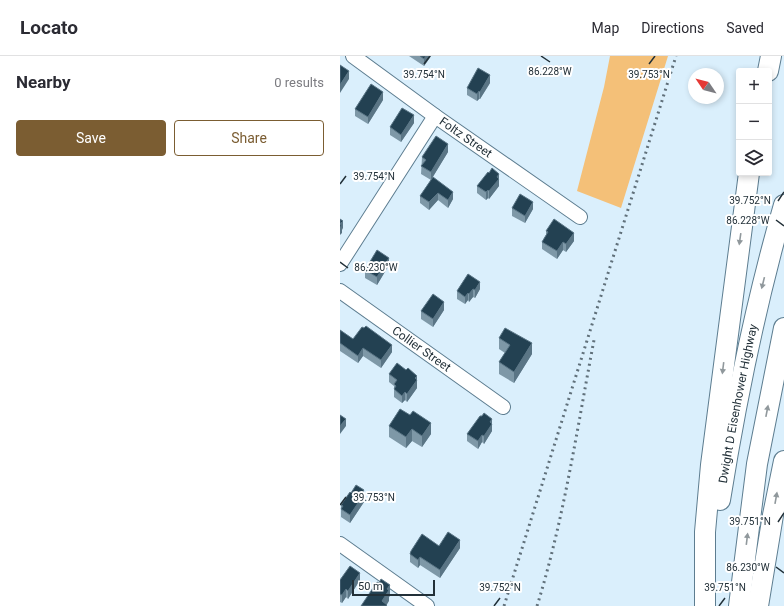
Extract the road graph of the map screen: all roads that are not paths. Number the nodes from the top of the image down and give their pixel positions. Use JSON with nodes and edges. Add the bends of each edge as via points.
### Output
{"nodes":[{"id":1,"x":353,"y":56,"type":"edge"},
{"id":2,"x":771,"y":56,"type":"edge"},
{"id":3,"x":769,"y":68,"type":"edge"},
{"id":4,"x":435,"y":116,"type":"junction"},
{"id":5,"x":749,"y":176,"type":"edge"},
{"id":6,"x":784,"y":205,"type":"edge"},
{"id":7,"x":580,"y":217,"type":"dead end"},
{"id":8,"x":340,"y":264,"type":"edge"},
{"id":9,"x":340,"y":291,"type":"edge"},
{"id":10,"x":784,"y":328,"type":"edge"},
{"id":11,"x":503,"y":407,"type":"dead end"},
{"id":12,"x":784,"y":461,"type":"edge"},
{"id":13,"x":340,"y":544,"type":"edge"},
{"id":14,"x":427,"y":606,"type":"edge"},
{"id":15,"x":706,"y":606,"type":"edge"},
{"id":16,"x":739,"y":606,"type":"edge"},
{"id":17,"x":758,"y":606,"type":"edge"}],
"edges":[{"from":1,"to":4,"type":"street","name":"Foltz Street"},
{"from":2,"to":3,"type":"highway"},
{"from":4,"to":7,"type":"street","name":"Foltz Street"},
{"from":4,"to":8,"type":"street"},
{"from":5,"to":15,"type":"highway","one_way":true,"via":[[711,465],[705,532]]},
{"from":6,"to":15,"type":"highway","name":"Dwight D Eisenhower Highway","one_way":true,"via":[[758,302],[736,403]]},
{"from":9,"to":11,"type":"street","name":"Collier Street"},
{"from":16,"to":10,"type":"highway","one_way":true,"via":[[757,464]]},
{"from":17,"to":12,"type":"highway","one_way":true,"via":[[772,515]]},
{"from":13,"to":14,"type":"street"}]}
